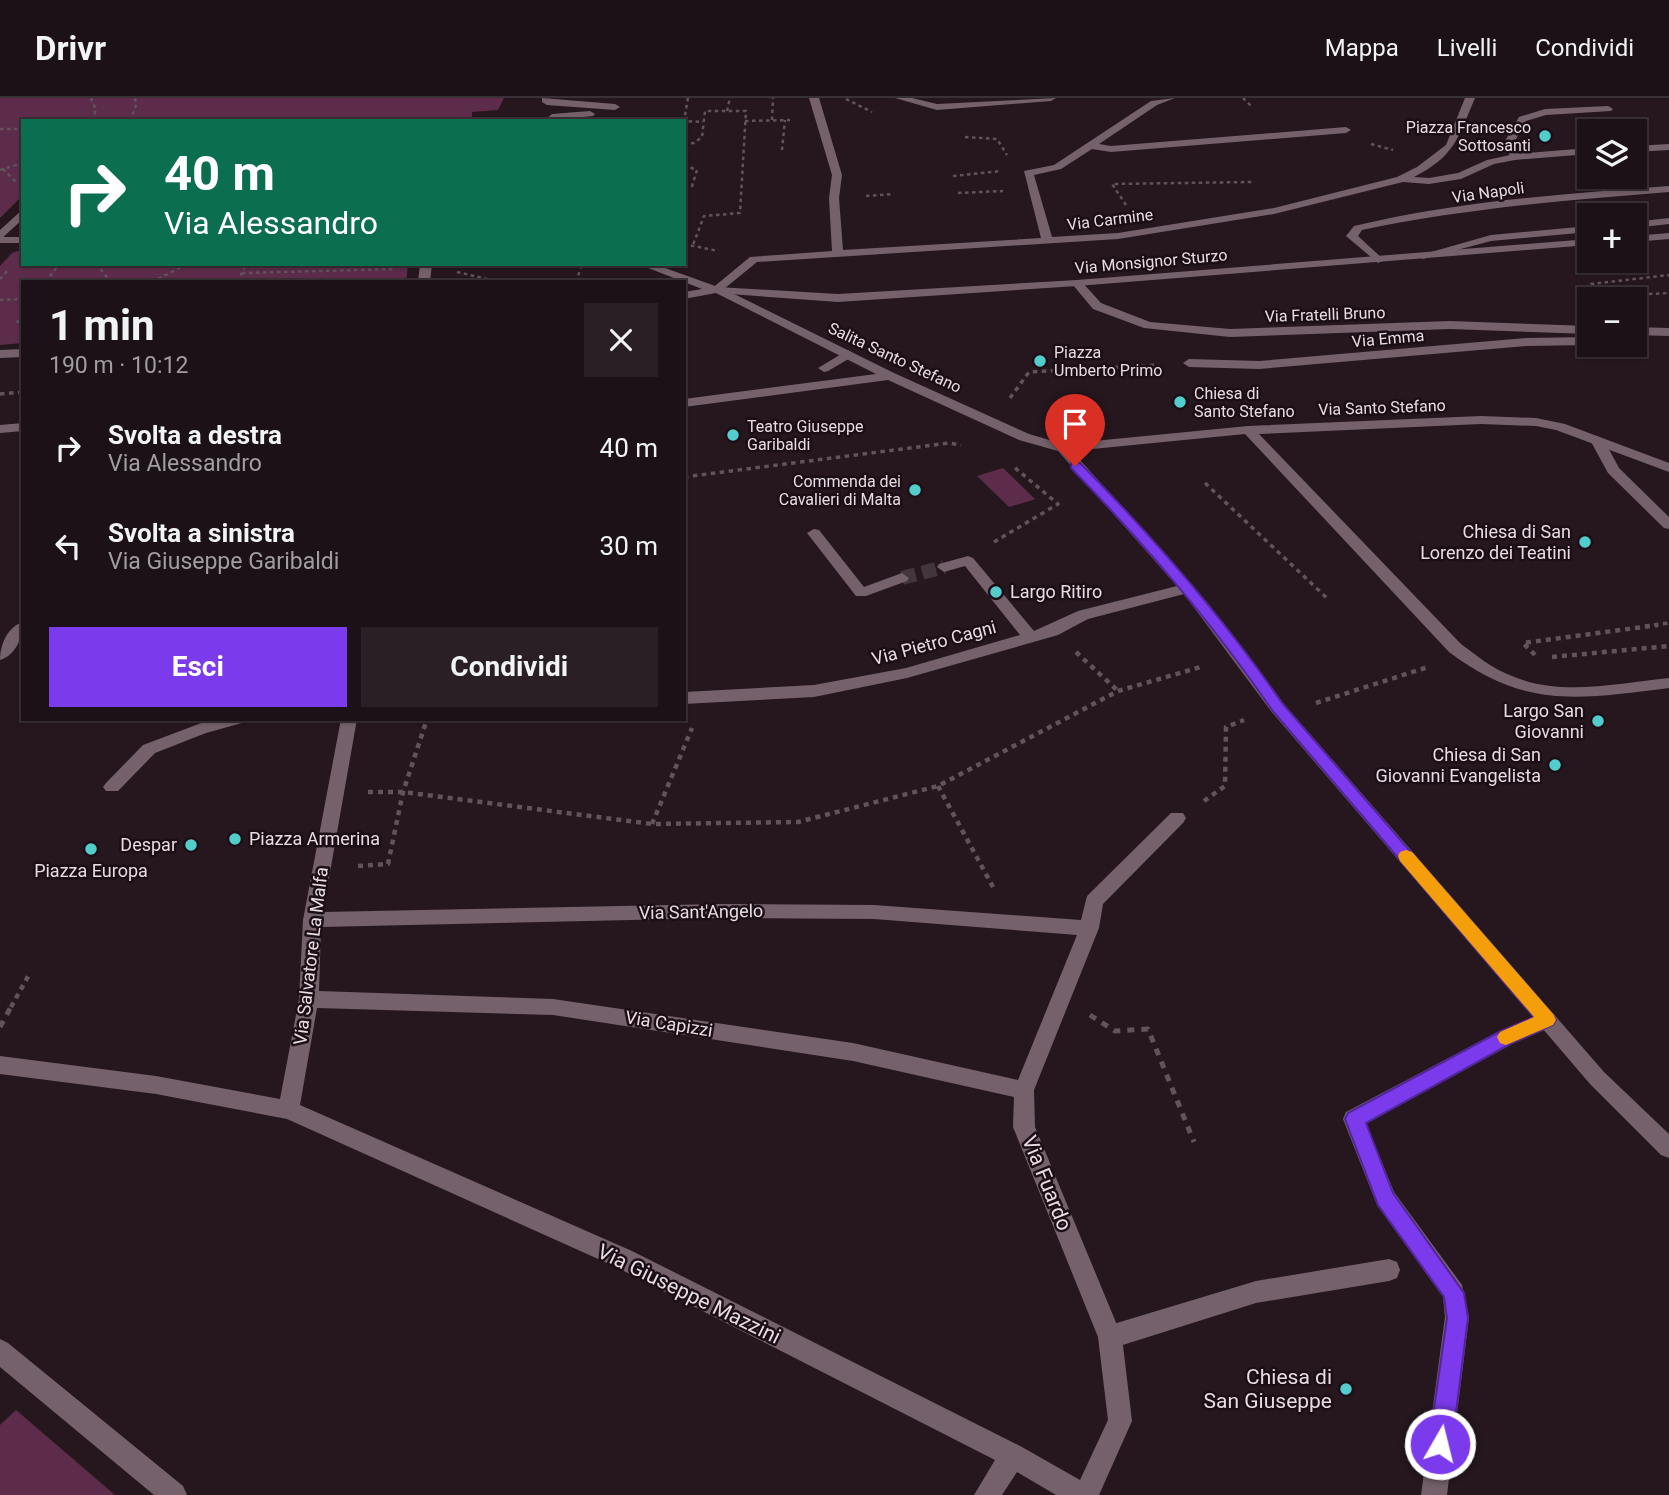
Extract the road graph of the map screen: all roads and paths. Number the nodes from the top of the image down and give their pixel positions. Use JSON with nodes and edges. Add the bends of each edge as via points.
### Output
{"nodes":[{"id":1,"x":92,"y":98,"type":"edge"},
{"id":2,"x":135,"y":98,"type":"edge"},
{"id":3,"x":547,"y":98,"type":"edge"},
{"id":4,"x":688,"y":98,"type":"edge"},
{"id":5,"x":730,"y":98,"type":"edge"},
{"id":6,"x":774,"y":98,"type":"edge"},
{"id":7,"x":814,"y":98,"type":"edge"},
{"id":8,"x":900,"y":98,"type":"edge"},
{"id":9,"x":1051,"y":98,"type":"edge"},
{"id":10,"x":1170,"y":98,"type":"edge"},
{"id":11,"x":1470,"y":98,"type":"edge"},
{"id":12,"x":1608,"y":109,"type":"dead end"},
{"id":13,"x":727,"y":111,"type":"junction"},
{"id":14,"x":93,"y":119,"type":"edge"},
{"id":15,"x":131,"y":119,"type":"edge"},
{"id":16,"x":550,"y":119,"type":"edge"},
{"id":17,"x":684,"y":119,"type":"edge"},
{"id":18,"x":819,"y":119,"type":"junction"},
{"id":19,"x":772,"y":120,"type":"junction"},
{"id":20,"x":785,"y":120,"type":"junction"},
{"id":21,"x":686,"y":121,"type":"edge"},
{"id":22,"x":745,"y":121,"type":"junction"},
{"id":23,"x":703,"y":122,"type":"junction"},
{"id":24,"x":0,"y":128,"type":"edge"},
{"id":25,"x":21,"y":129,"type":"edge"},
{"id":26,"x":1346,"y":130,"type":"dead end"},
{"id":27,"x":686,"y":144,"type":"edge"},
{"id":28,"x":1088,"y":145,"type":"junction"},
{"id":29,"x":1666,"y":147,"type":"edge"},
{"id":30,"x":1647,"y":148,"type":"edge"},
{"id":31,"x":782,"y":150,"type":"dead end"},
{"id":32,"x":1577,"y":152,"type":"edge"},
{"id":33,"x":1515,"y":157,"type":"junction"},
{"id":34,"x":21,"y":164,"type":"edge"},
{"id":35,"x":686,"y":166,"type":"edge"},
{"id":36,"x":2,"y":169,"type":"edge"},
{"id":37,"x":1028,"y":173,"type":"junction"},
{"id":38,"x":953,"y":176,"type":"dead end"},
{"id":39,"x":1401,"y":179,"type":"junction"},
{"id":40,"x":686,"y":185,"type":"edge"},
{"id":41,"x":9,"y":186,"type":"dead end"},
{"id":42,"x":1669,"y":189,"type":"edge"},
{"id":43,"x":1032,"y":190,"type":"junction"},
{"id":44,"x":958,"y":193,"type":"dead end"},
{"id":45,"x":21,"y":214,"type":"edge"},
{"id":46,"x":1669,"y":221,"type":"edge"},
{"id":47,"x":1647,"y":224,"type":"edge"},
{"id":48,"x":1577,"y":230,"type":"edge"},
{"id":49,"x":1669,"y":236,"type":"edge"},
{"id":50,"x":1647,"y":238,"type":"edge"},
{"id":51,"x":0,"y":239,"type":"edge"},
{"id":52,"x":21,"y":240,"type":"edge"},
{"id":53,"x":1048,"y":242,"type":"junction"},
{"id":54,"x":1577,"y":243,"type":"edge"},
{"id":55,"x":693,"y":245,"type":"dead end"},
{"id":56,"x":838,"y":252,"type":"junction"},
{"id":57,"x":1423,"y":256,"type":"junction"},
{"id":58,"x":1378,"y":260,"type":"junction"},
{"id":59,"x":98,"y":266,"type":"edge"},
{"id":60,"x":183,"y":266,"type":"edge"},
{"id":61,"x":245,"y":266,"type":"edge"},
{"id":62,"x":426,"y":266,"type":"edge"},
{"id":63,"x":649,"y":266,"type":"edge"},
{"id":64,"x":242,"y":273,"type":"junction"},
{"id":65,"x":1669,"y":275,"type":"edge"},
{"id":66,"x":109,"y":280,"type":"edge"},
{"id":67,"x":156,"y":280,"type":"edge"},
{"id":68,"x":239,"y":280,"type":"edge"},
{"id":69,"x":491,"y":280,"type":"edge"},
{"id":70,"x":1077,"y":283,"type":"junction"},
{"id":71,"x":1590,"y":287,"type":"edge"},
{"id":72,"x":716,"y":289,"type":"junction"},
{"id":73,"x":1669,"y":293,"type":"edge"},
{"id":74,"x":1647,"y":295,"type":"edge"},
{"id":75,"x":686,"y":296,"type":"edge"},
{"id":76,"x":21,"y":299,"type":"edge"},
{"id":77,"x":0,"y":300,"type":"edge"},
{"id":78,"x":1577,"y":330,"type":"edge"},
{"id":79,"x":1647,"y":331,"type":"edge"},
{"id":80,"x":1669,"y":332,"type":"edge"},
{"id":81,"x":1577,"y":341,"type":"edge"},
{"id":82,"x":21,"y":353,"type":"edge"},
{"id":83,"x":0,"y":354,"type":"edge"},
{"id":84,"x":848,"y":355,"type":"junction"},
{"id":85,"x":1189,"y":363,"type":"joint"},
{"id":86,"x":824,"y":368,"type":"dead end"},
{"id":87,"x":890,"y":376,"type":"junction"},
{"id":88,"x":21,"y":392,"type":"edge"},
{"id":89,"x":0,"y":394,"type":"edge"},
{"id":90,"x":686,"y":403,"type":"edge"},
{"id":91,"x":981,"y":417,"type":"junction"},
{"id":92,"x":21,"y":427,"type":"edge"},
{"id":93,"x":0,"y":429,"type":"edge"},
{"id":94,"x":1248,"y":430,"type":"junction"},
{"id":95,"x":1597,"y":440,"type":"junction"},
{"id":96,"x":968,"y":446,"type":"dead end"},
{"id":97,"x":1063,"y":448,"type":"junction"},
{"id":98,"x":1009,"y":464,"type":"dead end"},
{"id":99,"x":1669,"y":468,"type":"edge"},
{"id":100,"x":686,"y":477,"type":"edge"},
{"id":101,"x":1205,"y":483,"type":"dead end"},
{"id":102,"x":1669,"y":525,"type":"edge"},
{"id":103,"x":814,"y":533,"type":"dead end"},
{"id":104,"x":992,"y":543,"type":"dead end"},
{"id":105,"x":944,"y":567,"type":"tunnel mouth"},
{"id":106,"x":902,"y":579,"type":"tunnel mouth"},
{"id":107,"x":1185,"y":589,"type":"junction"},
{"id":108,"x":1328,"y":598,"type":"dead end"},
{"id":109,"x":1669,"y":623,"type":"edge"},
{"id":110,"x":21,"y":629,"type":"edge"},
{"id":111,"x":1052,"y":631,"type":"junction"},
{"id":112,"x":1030,"y":637,"type":"junction"},
{"id":113,"x":1669,"y":646,"type":"edge"},
{"id":114,"x":1459,"y":652,"type":"junction"},
{"id":115,"x":0,"y":655,"type":"edge"},
{"id":116,"x":1242,"y":655,"type":"junction"},
{"id":117,"x":1551,"y":657,"type":"dead end"},
{"id":118,"x":1538,"y":658,"type":"dead end"},
{"id":119,"x":1669,"y":683,"type":"edge"},
{"id":120,"x":1118,"y":691,"type":"junction"},
{"id":121,"x":686,"y":698,"type":"edge"},
{"id":122,"x":704,"y":699,"type":"junction"},
{"id":123,"x":1277,"y":707,"type":"junction"},
{"id":124,"x":228,"y":721,"type":"edge"},
{"id":125,"x":349,"y":721,"type":"edge"},
{"id":126,"x":426,"y":721,"type":"edge"},
{"id":127,"x":938,"y":786,"type":"junction"},
{"id":128,"x":1225,"y":786,"type":"dead end"},
{"id":129,"x":113,"y":787,"type":"dead end"},
{"id":130,"x":403,"y":792,"type":"junction"},
{"id":131,"x":334,"y":793,"type":"junction"},
{"id":132,"x":1177,"y":818,"type":"dead end"},
{"id":133,"x":652,"y":824,"type":"junction"},
{"id":134,"x":983,"y":867,"type":"dead end"},
{"id":135,"x":322,"y":869,"type":"junction"},
{"id":136,"x":312,"y":920,"type":"junction"},
{"id":137,"x":1089,"y":929,"type":"junction"},
{"id":138,"x":30,"y":973,"type":"dead end"},
{"id":139,"x":1061,"y":996,"type":"junction"},
{"id":140,"x":309,"y":999,"type":"junction"},
{"id":141,"x":1547,"y":1020,"type":"junction"},
{"id":142,"x":0,"y":1027,"type":"edge"},
{"id":143,"x":0,"y":1065,"type":"edge"},
{"id":144,"x":1024,"y":1090,"type":"junction"},
{"id":145,"x":289,"y":1110,"type":"junction"},
{"id":146,"x":1194,"y":1142,"type":"dead end"},
{"id":147,"x":1669,"y":1148,"type":"edge"},
{"id":148,"x":1389,"y":1270,"type":"dead end"},
{"id":149,"x":1110,"y":1337,"type":"junction"},
{"id":150,"x":0,"y":1351,"type":"edge"},
{"id":151,"x":1013,"y":1456,"type":"junction"},
{"id":152,"x":174,"y":1495,"type":"edge"},
{"id":153,"x":987,"y":1495,"type":"edge"},
{"id":154,"x":1080,"y":1495,"type":"edge"},
{"id":155,"x":1086,"y":1495,"type":"edge"},
{"id":156,"x":1434,"y":1495,"type":"edge"}],
"edges":[{"from":1,"to":14,"type":"path","via":[[96,110]]},
{"from":2,"to":15,"type":"path"},
{"from":3,"to":16,"type":"street","via":[[547,102],[615,107],[612,113]]},
{"from":4,"to":17,"type":"path"},
{"from":5,"to":13,"type":"path"},
{"from":6,"to":19,"type":"path"},
{"from":7,"to":18,"type":"street"},
{"from":8,"to":9,"type":"street","via":[[937,107]]},
{"from":10,"to":28,"type":"street","via":[[1154,103]]},
{"from":11,"to":39,"type":"street","name":"Via Carmine","via":[[1450,146]]},
{"from":12,"to":33,"type":"street","via":[[1545,112],[1522,119],[1510,141]]},
{"from":13,"to":22,"type":"path","via":[[746,111]]},
{"from":13,"to":23,"type":"path","via":[[705,111]]},
{"from":18,"to":20,"type":"path"},
{"from":18,"to":56,"type":"street","via":[[837,175]]},
{"from":19,"to":20,"type":"path"},
{"from":19,"to":22,"type":"path"},
{"from":20,"to":31,"type":"path"},
{"from":21,"to":23,"type":"path"},
{"from":22,"to":55,"type":"path","via":[[740,213],[704,216]]},
{"from":23,"to":27,"type":"path","via":[[702,137]]},
{"from":24,"to":25,"type":"path"},
{"from":26,"to":28,"type":"street","via":[[1111,149]]},
{"from":28,"to":37,"type":"street","via":[[1056,167]]},
{"from":29,"to":30,"type":"street"},
{"from":32,"to":33,"type":"street"},
{"from":33,"to":39,"type":"street","via":[[1461,176]]},
{"from":34,"to":36,"type":"path"},
{"from":35,"to":40,"type":"path","via":[[697,170],[692,186]]},
{"from":36,"to":41,"type":"path","via":[[19,184]]},
{"from":37,"to":38,"type":"path"},
{"from":37,"to":43,"type":"street"},
{"from":39,"to":53,"type":"street","name":"Via Carmine","via":[[1274,211],[1118,236]]},
{"from":42,"to":58,"type":"street","name":"Via Napoli","via":[[1567,197],[1358,228],[1352,236]]},
{"from":43,"to":44,"type":"path"},
{"from":43,"to":53,"type":"street"},
{"from":45,"to":51,"type":"street"},
{"from":46,"to":47,"type":"street"},
{"from":48,"to":57,"type":"street","via":[[1491,238]]},
{"from":49,"to":50,"type":"street"},
{"from":51,"to":52,"type":"street"},
{"from":53,"to":56,"type":"street","name":"Via Carmine"},
{"from":54,"to":57,"type":"street","name":"Via Monsignor Sturzo"},
{"from":56,"to":72,"type":"street","name":"Via Carmine","via":[[754,259]]},
{"from":57,"to":58,"type":"street","name":"Via Monsignor Sturzo"},
{"from":58,"to":70,"type":"street","name":"Via Monsignor Sturzo"},
{"from":59,"to":66,"type":"path"},
{"from":60,"to":67,"type":"path"},
{"from":61,"to":64,"type":"path"},
{"from":62,"to":64,"type":"path"},
{"from":62,"to":69,"type":"path"},
{"from":63,"to":72,"type":"street"},
{"from":64,"to":68,"type":"path"},
{"from":65,"to":71,"type":"path"},
{"from":70,"to":72,"type":"street","name":"Via Monsignor Sturzo","via":[[838,298]]},
{"from":70,"to":78,"type":"street","name":"Via Fratelli Bruno","via":[[1097,306],[1148,326],[1230,333],[1450,325]]},
{"from":72,"to":75,"type":"street"},
{"from":72,"to":84,"type":"street","name":"Salita Santo Stefano"},
{"from":73,"to":74,"type":"path"},
{"from":76,"to":77,"type":"path"},
{"from":79,"to":80,"type":"street"},
{"from":81,"to":85,"type":"street","name":"Via Emma","via":[[1259,365]]},
{"from":82,"to":83,"type":"street"},
{"from":84,"to":86,"type":"street"},
{"from":84,"to":87,"type":"street","name":"Salita Santo Stefano"},
{"from":85,"to":91,"type":"path","via":[[1029,372],[1003,409]]},
{"from":87,"to":90,"type":"street","via":[[812,380]]},
{"from":87,"to":91,"type":"street","name":"Salita Santo Stefano"},
{"from":88,"to":89,"type":"path"},
{"from":91,"to":97,"type":"street","name":"Salita Santo Stefano","via":[[1024,437]]},
{"from":92,"to":93,"type":"street"},
{"from":94,"to":95,"type":"street","name":"Via Santo Stefano","via":[[1481,420],[1536,422]]},
{"from":94,"to":97,"type":"street","name":"Via Santo Stefano"},
{"from":94,"to":114,"type":"street"},
{"from":95,"to":99,"type":"street","name":"Via Santo Stefano"},
{"from":95,"to":102,"type":"street","via":[[1613,470]]},
{"from":96,"to":100,"type":"path","via":[[949,443]]},
{"from":97,"to":107,"type":"street"},
{"from":98,"to":104,"type":"path","via":[[1058,504]]},
{"from":101,"to":108,"type":"path"},
{"from":103,"to":106,"type":"street","via":[[861,593]]},
{"from":105,"to":112,"type":"street","via":[[968,561]]},
{"from":107,"to":111,"type":"street","name":"Via Pietro Cagni","via":[[1083,615]]},
{"from":107,"to":116,"type":"street"},
{"from":109,"to":118,"type":"path","via":[[1523,643]]},
{"from":110,"to":115,"type":"street"},
{"from":111,"to":112,"type":"street","name":"Via Pietro Cagni"},
{"from":111,"to":120,"type":"path"},
{"from":112,"to":122,"type":"street","name":"Via Pietro Cagni","via":[[867,681],[814,691]]},
{"from":113,"to":117,"type":"path"},
{"from":114,"to":119,"type":"street","via":[[1479,668],[1526,688],[1566,694]]},
{"from":114,"to":123,"type":"path","via":[[1324,702]]},
{"from":116,"to":120,"type":"path"},
{"from":116,"to":123,"type":"street"},
{"from":120,"to":127,"type":"path"},
{"from":121,"to":122,"type":"street","name":"Via Pietro Cagni"},
{"from":122,"to":133,"type":"path"},
{"from":123,"to":128,"type":"path","via":[[1226,727]]},
{"from":123,"to":141,"type":"street"},
{"from":124,"to":129,"type":"street","via":[[149,748]]},
{"from":125,"to":131,"type":"street","name":"Via Salvatore La Malfa"},
{"from":126,"to":130,"type":"path"},
{"from":127,"to":133,"type":"path","via":[[798,822]]},
{"from":127,"to":134,"type":"path"},
{"from":130,"to":131,"type":"path"},
{"from":130,"to":133,"type":"path"},
{"from":130,"to":135,"type":"path","via":[[388,864]]},
{"from":131,"to":135,"type":"street","name":"Via Salvatore La Malfa"},
{"from":132,"to":137,"type":"street","name":"Via Fuardo","via":[[1094,901]]},
{"from":135,"to":136,"type":"street","name":"Via Salvatore La Malfa"},
{"from":136,"to":137,"type":"street","name":"Via Sant'Angelo","via":[[849,912]]},
{"from":136,"to":140,"type":"street","name":"Via Salvatore La Malfa"},
{"from":137,"to":139,"type":"street","name":"Via Fuardo"},
{"from":138,"to":142,"type":"path"},
{"from":139,"to":144,"type":"street","name":"Via Fuardo"},
{"from":139,"to":146,"type":"path","via":[[1115,1031],[1148,1029]]},
{"from":140,"to":144,"type":"street","name":"Via Capizzi","via":[[553,1007],[853,1052]]},
{"from":140,"to":145,"type":"street","name":"Via Salvatore La Malfa"},
{"from":141,"to":147,"type":"street","via":[[1597,1078]]},
{"from":141,"to":156,"type":"street","via":[[1354,1119],[1385,1198],[1454,1293],[1457,1318]]},
{"from":143,"to":145,"type":"street","name":"Via Giuseppe Mazzini","via":[[156,1085]]},
{"from":144,"to":149,"type":"street","name":"Via Fuardo","via":[[1024,1127]]},
{"from":145,"to":151,"type":"street","name":"Via Giuseppe Mazzini","via":[[624,1259]]},
{"from":148,"to":149,"type":"street","via":[[1256,1292]]},
{"from":149,"to":155,"type":"street","name":"Via Fuardo","via":[[1120,1421]]},
{"from":150,"to":152,"type":"street"},
{"from":151,"to":153,"type":"street"},
{"from":151,"to":154,"type":"street","name":"Via Giuseppe Mazzini"}]}
